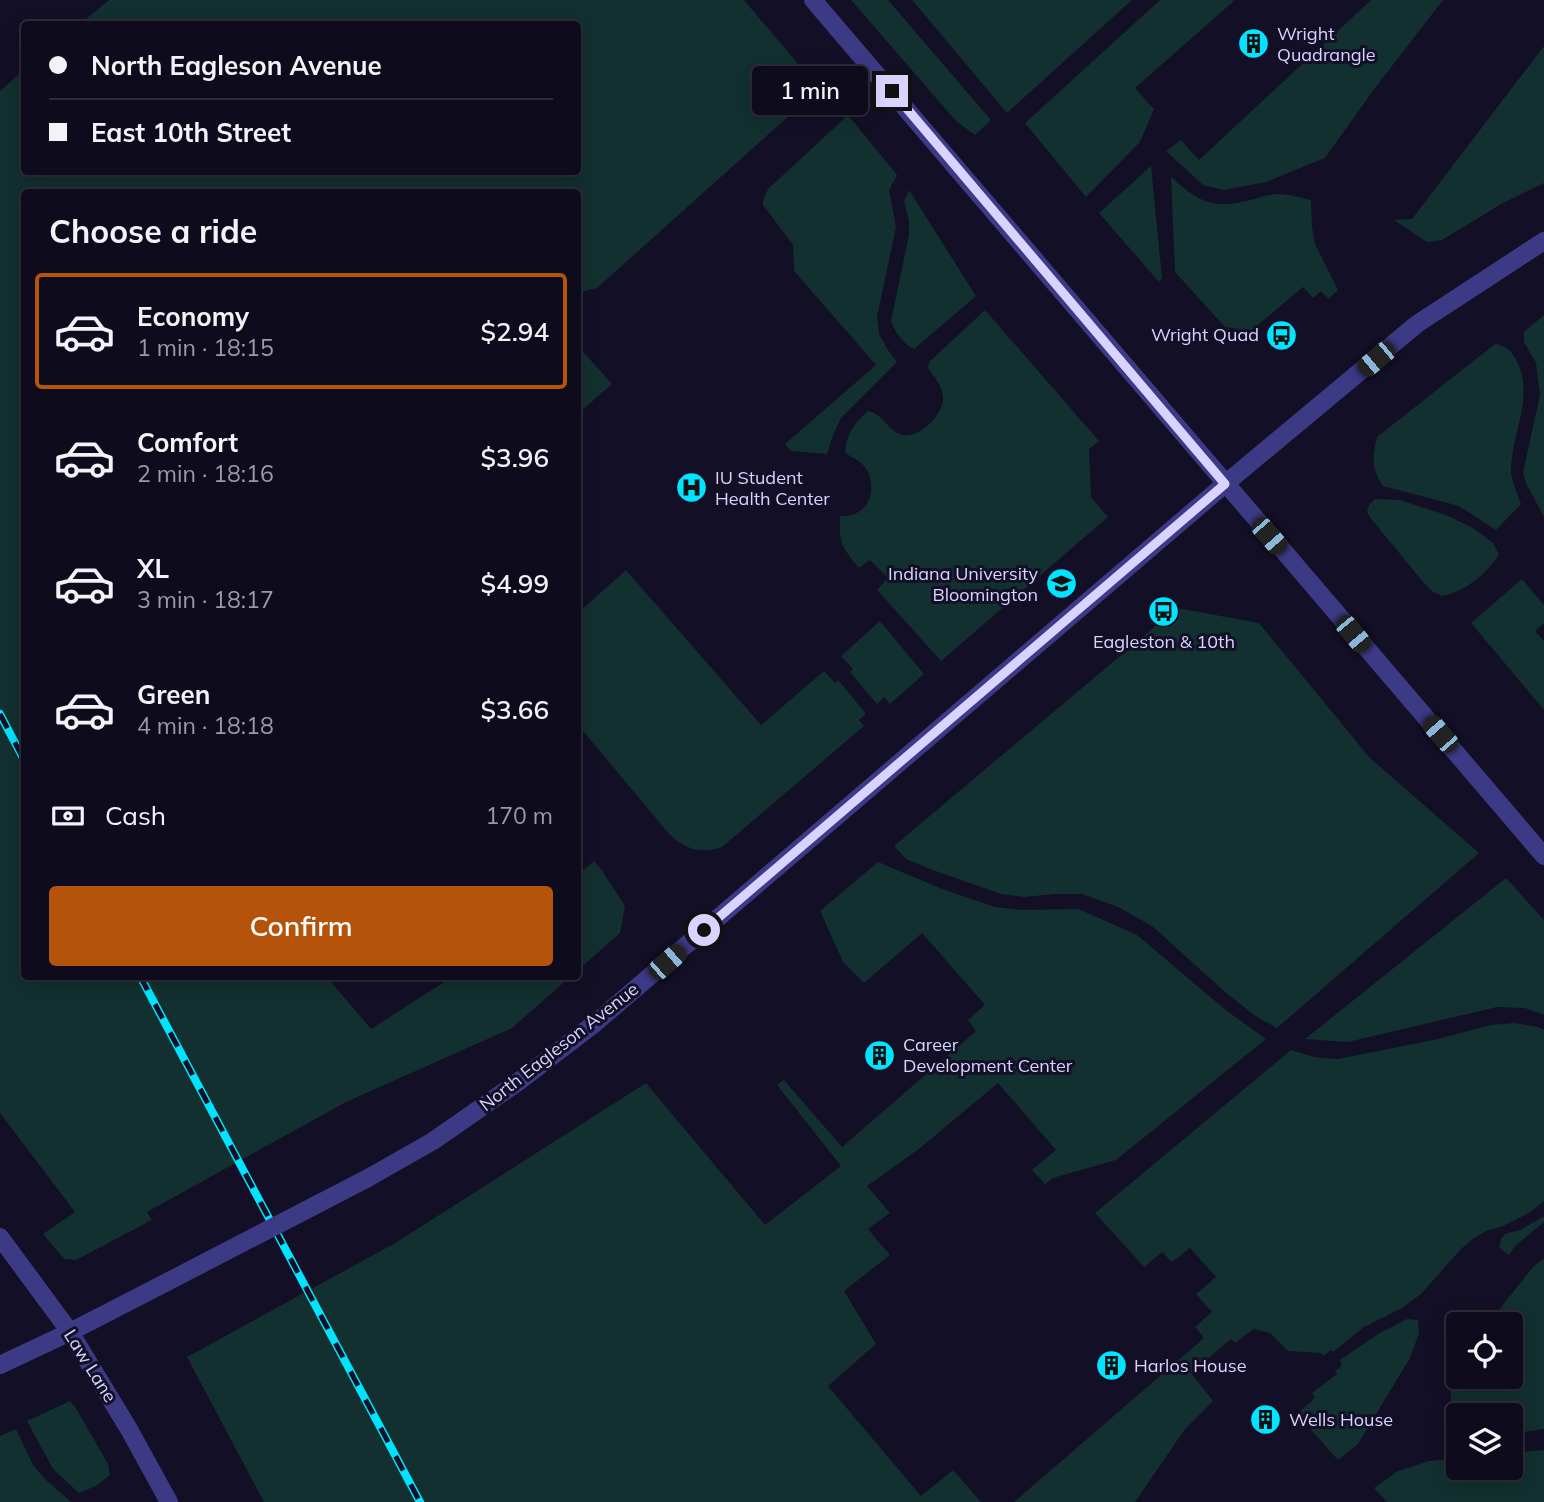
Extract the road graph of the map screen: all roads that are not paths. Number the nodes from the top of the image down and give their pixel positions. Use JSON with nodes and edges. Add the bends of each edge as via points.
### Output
{"nodes":[{"id":1,"x":813,"y":0,"type":"edge"},
{"id":2,"x":1544,"y":241,"type":"edge"},
{"id":3,"x":1225,"y":484,"type":"junction"},
{"id":4,"x":1544,"y":856,"type":"edge"},
{"id":5,"x":0,"y":1237,"type":"edge"},
{"id":6,"x":70,"y":1332,"type":"junction"},
{"id":7,"x":0,"y":1365,"type":"edge"},
{"id":8,"x":169,"y":1502,"type":"edge"}],
"edges":[{"from":1,"to":3,"type":"street"},
{"from":2,"to":3,"type":"street","name":"North Eagleson Avenue","via":[[1417,324]]},
{"from":3,"to":4,"type":"street"},
{"from":3,"to":6,"type":"street","name":"North Eagleson Avenue","bridge":true,"via":[[594,1024],[518,1082],[433,1141],[368,1178]]},
{"from":5,"to":6,"type":"street","name":"Law Lane"},
{"from":6,"to":7,"type":"street","name":"North Eagleson Avenue"},
{"from":6,"to":8,"type":"street","name":"Law Lane"}]}
